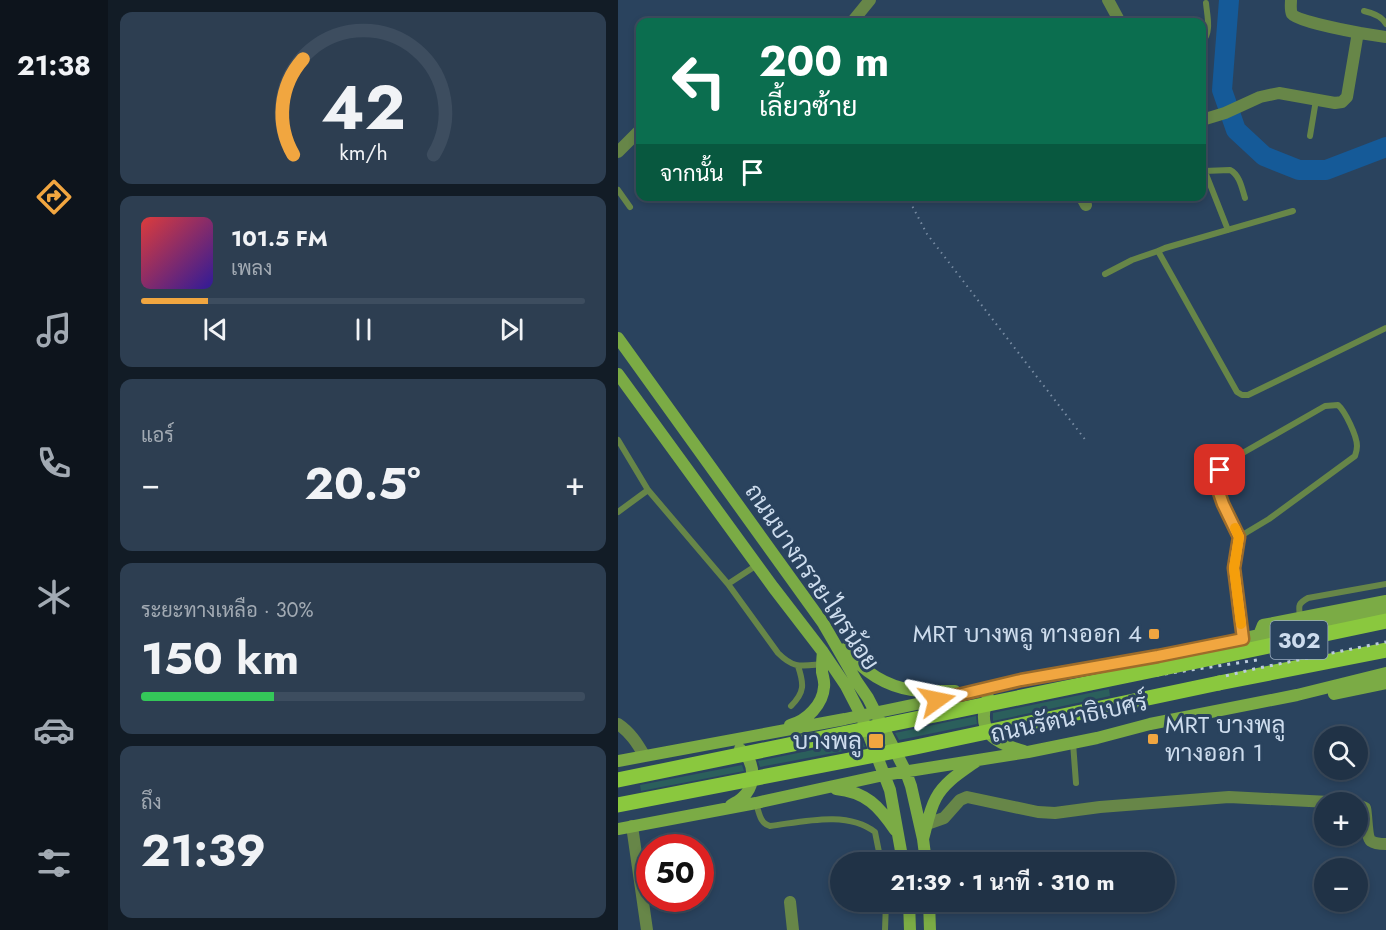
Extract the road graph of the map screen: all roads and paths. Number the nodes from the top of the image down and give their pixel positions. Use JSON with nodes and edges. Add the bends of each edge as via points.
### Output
{"nodes":[{"id":1,"x":870,"y":0,"type":"edge"},
{"id":2,"x":1108,"y":0,"type":"edge"},
{"id":3,"x":1291,"y":0,"type":"edge"},
{"id":4,"x":1206,"y":3,"type":"dead end"},
{"id":5,"x":1364,"y":10,"type":"dead end"},
{"id":6,"x":855,"y":18,"type":"edge"},
{"id":7,"x":1118,"y":18,"type":"edge"},
{"id":8,"x":1386,"y":24,"type":"edge"},
{"id":9,"x":1360,"y":33,"type":"junction"},
{"id":10,"x":1386,"y":37,"type":"edge"},
{"id":11,"x":1206,"y":38,"type":"edge"},
{"id":12,"x":1316,"y":100,"type":"junction"},
{"id":13,"x":1206,"y":119,"type":"edge"},
{"id":14,"x":636,"y":134,"type":"edge"},
{"id":15,"x":1310,"y":136,"type":"dead end"},
{"id":16,"x":618,"y":152,"type":"edge"},
{"id":17,"x":1206,"y":167,"type":"edge"},
{"id":18,"x":1206,"y":175,"type":"edge"},
{"id":19,"x":618,"y":190,"type":"edge"},
{"id":20,"x":1245,"y":198,"type":"dead end"},
{"id":21,"x":910,"y":201,"type":"edge"},
{"id":22,"x":630,"y":207,"type":"dead end"},
{"id":23,"x":1293,"y":211,"type":"dead end"},
{"id":24,"x":1228,"y":230,"type":"junction"},
{"id":25,"x":1158,"y":251,"type":"junction"},
{"id":26,"x":1105,"y":274,"type":"dead end"},
{"id":27,"x":1386,"y":328,"type":"edge"},
{"id":28,"x":618,"y":338,"type":"edge"},
{"id":29,"x":618,"y":374,"type":"edge"},
{"id":30,"x":618,"y":440,"type":"edge"},
{"id":31,"x":1087,"y":442,"type":"dead end"},
{"id":32,"x":648,"y":490,"type":"junction"},
{"id":33,"x":618,"y":512,"type":"edge"},
{"id":34,"x":1239,"y":537,"type":"junction"},
{"id":35,"x":757,"y":565,"type":"junction"},
{"id":36,"x":728,"y":584,"type":"junction"},
{"id":37,"x":1386,"y":584,"type":"edge"},
{"id":38,"x":1386,"y":601,"type":"edge"},
{"id":39,"x":1386,"y":609,"type":"edge"},
{"id":40,"x":1300,"y":617,"type":"junction"},
{"id":41,"x":1386,"y":621,"type":"edge"},
{"id":42,"x":823,"y":623,"type":"junction"},
{"id":43,"x":1259,"y":635,"type":"junction"},
{"id":44,"x":1243,"y":639,"type":"junction"},
{"id":45,"x":1386,"y":650,"type":"edge"},
{"id":46,"x":822,"y":658,"type":"junction"},
{"id":47,"x":798,"y":666,"type":"junction"},
{"id":48,"x":1386,"y":673,"type":"edge"},
{"id":49,"x":1008,"y":683,"type":"junction"},
{"id":50,"x":1386,"y":683,"type":"edge"},
{"id":51,"x":974,"y":692,"type":"junction"},
{"id":52,"x":1271,"y":700,"type":"junction"},
{"id":53,"x":791,"y":706,"type":"dead end"},
{"id":54,"x":876,"y":712,"type":"junction"},
{"id":55,"x":861,"y":715,"type":"junction"},
{"id":56,"x":618,"y":724,"type":"edge"},
{"id":57,"x":752,"y":736,"type":"junction"},
{"id":58,"x":1073,"y":743,"type":"junction"},
{"id":59,"x":710,"y":744,"type":"junction"},
{"id":60,"x":1028,"y":752,"type":"junction"},
{"id":61,"x":644,"y":755,"type":"junction"},
{"id":62,"x":979,"y":760,"type":"junction"},
{"id":63,"x":618,"y":761,"type":"edge"},
{"id":64,"x":906,"y":772,"type":"junction"},
{"id":65,"x":884,"y":775,"type":"junction"},
{"id":66,"x":618,"y":780,"type":"edge"},
{"id":67,"x":1076,"y":783,"type":"dead end"},
{"id":68,"x":828,"y":788,"type":"junction"},
{"id":69,"x":1314,"y":801,"type":"edge"},
{"id":70,"x":756,"y":803,"type":"junction"},
{"id":71,"x":618,"y":805,"type":"edge"},
{"id":72,"x":717,"y":809,"type":"junction"},
{"id":73,"x":917,"y":815,"type":"junction"},
{"id":74,"x":895,"y":819,"type":"junction"},
{"id":75,"x":927,"y":824,"type":"junction"},
{"id":76,"x":632,"y":826,"type":"junction"},
{"id":77,"x":618,"y":829,"type":"edge"},
{"id":78,"x":898,"y":833,"type":"junction"},
{"id":79,"x":1368,"y":837,"type":"edge"},
{"id":80,"x":923,"y":839,"type":"junction"},
{"id":81,"x":1386,"y":844,"type":"edge"},
{"id":82,"x":879,"y":852,"type":"edge"},
{"id":83,"x":901,"y":852,"type":"edge"},
{"id":84,"x":925,"y":852,"type":"edge"},
{"id":85,"x":790,"y":902,"type":"dead end"},
{"id":86,"x":886,"y":912,"type":"edge"},
{"id":87,"x":909,"y":912,"type":"edge"},
{"id":88,"x":930,"y":912,"type":"edge"},
{"id":89,"x":647,"y":930,"type":"edge"},
{"id":90,"x":793,"y":930,"type":"edge"},
{"id":91,"x":885,"y":930,"type":"edge"},
{"id":92,"x":910,"y":930,"type":"edge"},
{"id":93,"x":931,"y":930,"type":"edge"}],
"edges":[{"from":1,"to":6,"type":"street"},
{"from":2,"to":7,"type":"street"},
{"from":3,"to":9,"type":"street","via":[[1294,16]]},
{"from":4,"to":11,"type":"lane"},
{"from":5,"to":8,"type":"lane","via":[[1384,19]]},
{"from":9,"to":10,"type":"street"},
{"from":9,"to":12,"type":"street","via":[[1347,97],[1342,102]]},
{"from":12,"to":13,"type":"street","via":[[1279,93]]},
{"from":12,"to":15,"type":"lane"},
{"from":14,"to":16,"type":"street"},
{"from":17,"to":20,"type":"lane","via":[[1234,172]]},
{"from":18,"to":24,"type":"lane"},
{"from":19,"to":22,"type":"lane"},
{"from":21,"to":31,"type":"path","via":[[927,234]]},
{"from":23,"to":24,"type":"lane"},
{"from":24,"to":25,"type":"lane"},
{"from":25,"to":26,"type":"lane"},
{"from":25,"to":27,"type":"lane","via":[[1242,395]]},
{"from":28,"to":42,"type":"main road","name":"ถนนบางกรวย-ไทรน้อย"},
{"from":29,"to":35,"type":"main road","name":"ถนนบางกรวย-ไทรน้อย"},
{"from":30,"to":32,"type":"lane"},
{"from":32,"to":33,"type":"lane"},
{"from":32,"to":36,"type":"lane"},
{"from":34,"to":34,"type":"lane","via":[[1355,456],[1357,442],[1338,405],[1325,406],[1227,462],[1220,470],[1215,481]]},
{"from":34,"to":44,"type":"lane","via":[[1234,568]]},
{"from":35,"to":36,"type":"lane"},
{"from":35,"to":46,"type":"main road","name":"ถนนบางกรวย-ไทรน้อย"},
{"from":36,"to":47,"type":"lane","via":[[778,653]]},
{"from":37,"to":40,"type":"lane","via":[[1308,598],[1299,605]]},
{"from":38,"to":40,"type":"main road"},
{"from":39,"to":43,"type":"main road","name":"ถนนรัตนาธิเบศร์","number":"302"},
{"from":40,"to":43,"type":"main road","via":[[1263,624]]},
{"from":41,"to":66,"type":"main road","name":"ถนนรัตนาธิเบศร์","number":"302","bridge":true},
{"from":42,"to":51,"type":"main road","via":[[854,661],[888,683],[912,690]]},
{"from":42,"to":54,"type":"main road","name":"ถนนบางกรวย-ไทรน้อย"},
{"from":43,"to":44,"type":"main road","name":"ถนนรัตนาธิเบศร์","number":"302"},
{"from":44,"to":49,"type":"main road","name":"ถนนรัตนาธิเบศร์","number":"302"},
{"from":45,"to":71,"type":"main road","name":"ถนนรัตนาธิเบศร์","number":"302","bridge":true},
{"from":46,"to":47,"type":"lane"},
{"from":46,"to":55,"type":"main road","name":"ถนนบางกรวย-ไทรน้อย","via":[[846,686]]},
{"from":46,"to":57,"type":"main road","via":[[825,686],[811,714],[796,724]]},
{"from":47,"to":53,"type":"lane","via":[[803,686],[801,696]]},
{"from":48,"to":52,"type":"main road","name":"ถนนรัตนาธิเบศร์","number":"302"},
{"from":49,"to":51,"type":"main road","name":"ถนนรัตนาธิเบศร์","number":"302"},
{"from":49,"to":60,"type":"main road","via":[[988,696],[983,717],[996,741]]},
{"from":50,"to":52,"type":"main road","via":[[1282,705]]},
{"from":51,"to":54,"type":"main road","name":"ถนนรัตนาธิเบศร์","number":"302"},
{"from":52,"to":58,"type":"main road","name":"ถนนรัตนาธิเบศร์","number":"302"},
{"from":54,"to":55,"type":"main road","name":"ถนนรัตนาธิเบศร์","number":"302"},
{"from":54,"to":64,"type":"main road","name":"ถนนบางกรวย-ไทรน้อย"},
{"from":55,"to":57,"type":"main road","name":"ถนนรัตนาธิเบศร์","number":"302"},
{"from":55,"to":65,"type":"main road","name":"ถนนบางกรวย-ไทรน้อย"},
{"from":56,"to":61,"type":"street"},
{"from":57,"to":59,"type":"main road","name":"ถนนรัตนาธิเบศร์","number":"302"},
{"from":58,"to":60,"type":"main road","name":"ถนนรัตนาธิเบศร์","number":"302"},
{"from":58,"to":67,"type":"lane"},
{"from":59,"to":61,"type":"main road","name":"ถนนรัตนาธิเบศร์","number":"302"},
{"from":59,"to":72,"type":"main road","via":[[740,749],[752,768],[750,788],[743,798]]},
{"from":60,"to":62,"type":"main road","name":"ถนนรัตนาธิเบศร์","number":"302"},
{"from":61,"to":63,"type":"main road","name":"ถนนรัตนาธิเบศร์","number":"302"},
{"from":62,"to":64,"type":"main road","name":"ถนนรัตนาธิเบศร์","number":"302"},
{"from":62,"to":75,"type":"main road","via":[[936,797]]},
{"from":64,"to":65,"type":"main road","name":"ถนนรัตนาธิเบศร์","number":"302"},
{"from":64,"to":73,"type":"main road","name":"ถนนบางกรวย-ไทรน้อย"},
{"from":65,"to":68,"type":"main road","name":"ถนนรัตนาธิเบศร์","number":"302"},
{"from":65,"to":74,"type":"main road","name":"ถนนบางกรวย-ไทรน้อย"},
{"from":68,"to":70,"type":"main road","name":"ถนนรัตนาธิเบศร์","number":"302"},
{"from":68,"to":78,"type":"main road","via":[[857,793],[869,800]]},
{"from":69,"to":75,"type":"street","via":[[1228,796],[1055,813],[967,797],[944,818]]},
{"from":70,"to":72,"type":"main road","name":"ถนนรัตนาธิเบศร์","number":"302"},
{"from":70,"to":82,"type":"lane","via":[[762,822],[770,826],[824,819],[869,828],[875,832]]},
{"from":72,"to":76,"type":"main road","name":"ถนนรัตนาธิเบศร์","number":"302"},
{"from":73,"to":74,"type":"main road"},
{"from":73,"to":80,"type":"main road","name":"ถนนบางกรวย-ไทรน้อย"},
{"from":74,"to":78,"type":"main road","name":"ถนนบางกรวย-ไทรน้อย"},
{"from":75,"to":80,"type":"main road"},
{"from":76,"to":77,"type":"main road","name":"ถนนรัตนาธิเบศร์","number":"302"},
{"from":76,"to":89,"type":"street"},
{"from":78,"to":83,"type":"main road","name":"ถนนบางกรวย-ไทรน้อย"},
{"from":79,"to":81,"type":"street","via":[[1370,841]]},
{"from":80,"to":84,"type":"main road","name":"ถนนบางกรวย-ไทรน้อย"},
{"from":85,"to":90,"type":"street"},
{"from":86,"to":91,"type":"lane"},
{"from":87,"to":92,"type":"main road"},
{"from":88,"to":93,"type":"main road"}]}
